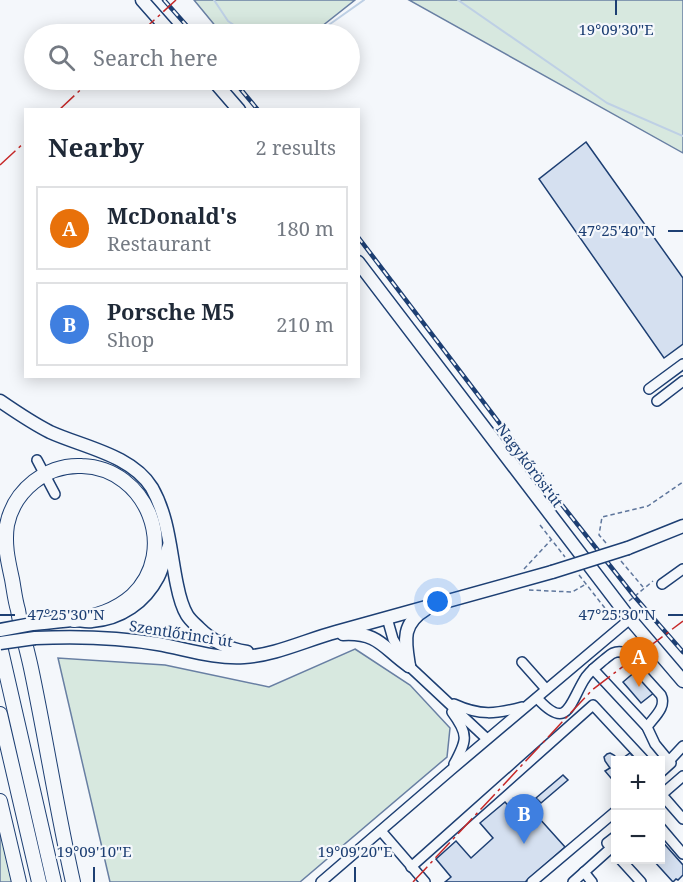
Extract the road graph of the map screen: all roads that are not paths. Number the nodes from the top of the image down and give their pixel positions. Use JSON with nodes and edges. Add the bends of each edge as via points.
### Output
{"nodes":[{"id":1,"x":142,"y":0,"type":"edge"},
{"id":2,"x":163,"y":24,"type":"edge"},
{"id":3,"x":222,"y":90,"type":"edge"},
{"id":4,"x":238,"y":108,"type":"edge"},
{"id":5,"x":360,"y":265,"type":"edge"},
{"id":6,"x":683,"y":364,"type":"edge"},
{"id":7,"x":683,"y":381,"type":"edge"},
{"id":8,"x":649,"y":389,"type":"dead end"},
{"id":9,"x":0,"y":401,"type":"edge"},
{"id":10,"x":657,"y":401,"type":"dead end"},
{"id":11,"x":37,"y":460,"type":"dead end"},
{"id":12,"x":45,"y":474,"type":"junction"},
{"id":13,"x":55,"y":494,"type":"dead end"},
{"id":14,"x":683,"y":526,"type":"edge"},
{"id":15,"x":170,"y":544,"type":"junction"},
{"id":16,"x":0,"y":552,"type":"edge"},
{"id":17,"x":683,"y":569,"type":"edge"},
{"id":18,"x":662,"y":584,"type":"road end"},
{"id":19,"x":432,"y":605,"type":"junction"},
{"id":20,"x":17,"y":610,"type":"junction"},
{"id":21,"x":387,"y":618,"type":"junction"},
{"id":22,"x":630,"y":619,"type":"junction"},
{"id":23,"x":74,"y":620,"type":"junction"},
{"id":24,"x":0,"y":630,"type":"edge"},
{"id":25,"x":333,"y":632,"type":"junction"},
{"id":26,"x":0,"y":645,"type":"edge"},
{"id":27,"x":260,"y":655,"type":"junction"},
{"id":28,"x":522,"y":662,"type":"dead end"},
{"id":29,"x":409,"y":666,"type":"junction"},
{"id":30,"x":593,"y":669,"type":"junction"},
{"id":31,"x":683,"y":681,"type":"edge"},
{"id":32,"x":546,"y":689,"type":"junction"},
{"id":33,"x":537,"y":698,"type":"junction"},
{"id":34,"x":445,"y":699,"type":"junction"},
{"id":35,"x":527,"y":705,"type":"junction"},
{"id":36,"x":0,"y":714,"type":"edge"},
{"id":37,"x":647,"y":727,"type":"junction"},
{"id":38,"x":487,"y":740,"type":"junction"},
{"id":39,"x":683,"y":746,"type":"edge"},
{"id":40,"x":640,"y":756,"type":"edge"},
{"id":41,"x":670,"y":762,"type":"junction"},
{"id":42,"x":665,"y":768,"type":"edge"},
{"id":43,"x":451,"y":770,"type":"junction"},
{"id":44,"x":683,"y":776,"type":"edge"},
{"id":45,"x":665,"y":792,"type":"edge"},
{"id":46,"x":665,"y":800,"type":"edge"},
{"id":47,"x":0,"y":801,"type":"edge"},
{"id":48,"x":611,"y":814,"type":"edge"},
{"id":49,"x":683,"y":819,"type":"edge"},
{"id":50,"x":381,"y":831,"type":"junction"},
{"id":51,"x":665,"y":833,"type":"edge"},
{"id":52,"x":611,"y":852,"type":"edge"},
{"id":53,"x":683,"y":854,"type":"edge"},
{"id":54,"x":625,"y":864,"type":"edge"},
{"id":55,"x":411,"y":867,"type":"junction"},
{"id":56,"x":337,"y":868,"type":"junction"},
{"id":57,"x":584,"y":872,"type":"junction"},
{"id":58,"x":19,"y":882,"type":"edge"},
{"id":59,"x":39,"y":882,"type":"edge"},
{"id":60,"x":54,"y":882,"type":"edge"},
{"id":61,"x":73,"y":882,"type":"edge"},
{"id":62,"x":321,"y":882,"type":"edge"},
{"id":63,"x":332,"y":882,"type":"edge"},
{"id":64,"x":425,"y":882,"type":"edge"},
{"id":65,"x":532,"y":882,"type":"edge"},
{"id":66,"x":573,"y":882,"type":"edge"},
{"id":67,"x":592,"y":882,"type":"edge"},
{"id":68,"x":641,"y":882,"type":"edge"}],
"edges":[{"from":1,"to":2,"type":"main road"},
{"from":3,"to":4,"type":"main road"},
{"from":5,"to":22,"type":"main road","name":"Nagykőrösi út"},
{"from":6,"to":8,"type":"street"},
{"from":7,"to":10,"type":"street"},
{"from":9,"to":15,"type":"main road","via":[[29,421],[104,453],[145,478],[161,507]]},
{"from":11,"to":12,"type":"street"},
{"from":12,"to":13,"type":"street"},
{"from":12,"to":20,"type":"highway","via":[[20,497],[7,526],[6,552]]},
{"from":12,"to":23,"type":"highway","via":[[75,465],[105,470],[138,494],[152,521],[153,559],[137,590],[112,610]]},
{"from":14,"to":19,"type":"main road","name":"Szentlőrinci út","bridge":true,"via":[[552,572]]},
{"from":15,"to":23,"type":"main road","via":[[159,575],[139,602],[106,619]]},
{"from":15,"to":27,"type":"main road","via":[[180,601],[188,617],[204,634],[226,647]]},
{"from":16,"to":20,"type":"main road"},
{"from":17,"to":18,"type":"street"},
{"from":19,"to":21,"type":"main road","name":"Szentlőrinci út"},
{"from":19,"to":29,"type":"main road","via":[[412,620],[407,631]]},
{"from":20,"to":61,"type":"highway"},
{"from":21,"to":25,"type":"main road","name":"Szentlőrinci út"},
{"from":21,"to":29,"type":"street","via":[[393,639]]},
{"from":22,"to":31,"type":"main road","name":"Nagykőrösi út"},
{"from":22,"to":32,"type":"street"},
{"from":23,"to":24,"type":"main road","bridge":true},
{"from":25,"to":27,"type":"main road","name":"Szentlőrinci út"},
{"from":25,"to":29,"type":"main road","via":[[377,640]]},
{"from":26,"to":27,"type":"main road","name":"Szentlőrinci út","bridge":true,"via":[[72,636],[158,644],[221,657]]},
{"from":26,"to":60,"type":"highway"},
{"from":28,"to":32,"type":"street"},
{"from":29,"to":34,"type":"street"},
{"from":30,"to":33,"type":"street","via":[[563,713],[556,714]]},
{"from":30,"to":37,"type":"street"},
{"from":30,"to":37,"type":"street","via":[[613,653],[623,653],[663,699]]},
{"from":32,"to":33,"type":"street"},
{"from":33,"to":35,"type":"street"},
{"from":34,"to":35,"type":"street","via":[[489,714]]},
{"from":34,"to":38,"type":"street"},
{"from":34,"to":43,"type":"street","via":[[465,738]]},
{"from":35,"to":38,"type":"street"},
{"from":36,"to":59,"type":"highway"},
{"from":37,"to":41,"type":"street"},
{"from":38,"to":43,"type":"street"},
{"from":39,"to":41,"type":"street"},
{"from":40,"to":55,"type":"street","via":[[593,705]]},
{"from":41,"to":42,"type":"street"},
{"from":41,"to":44,"type":"street"},
{"from":43,"to":50,"type":"street"},
{"from":44,"to":45,"type":"street"},
{"from":46,"to":49,"type":"street"},
{"from":47,"to":58,"type":"highway"},
{"from":48,"to":65,"type":"street"},
{"from":50,"to":55,"type":"street"},
{"from":50,"to":56,"type":"street"},
{"from":51,"to":53,"type":"street"},
{"from":52,"to":57,"type":"street"},
{"from":54,"to":68,"type":"street"},
{"from":55,"to":64,"type":"street"},
{"from":56,"to":62,"type":"street"},
{"from":56,"to":63,"type":"street"},
{"from":57,"to":66,"type":"street"},
{"from":57,"to":67,"type":"street"}]}
